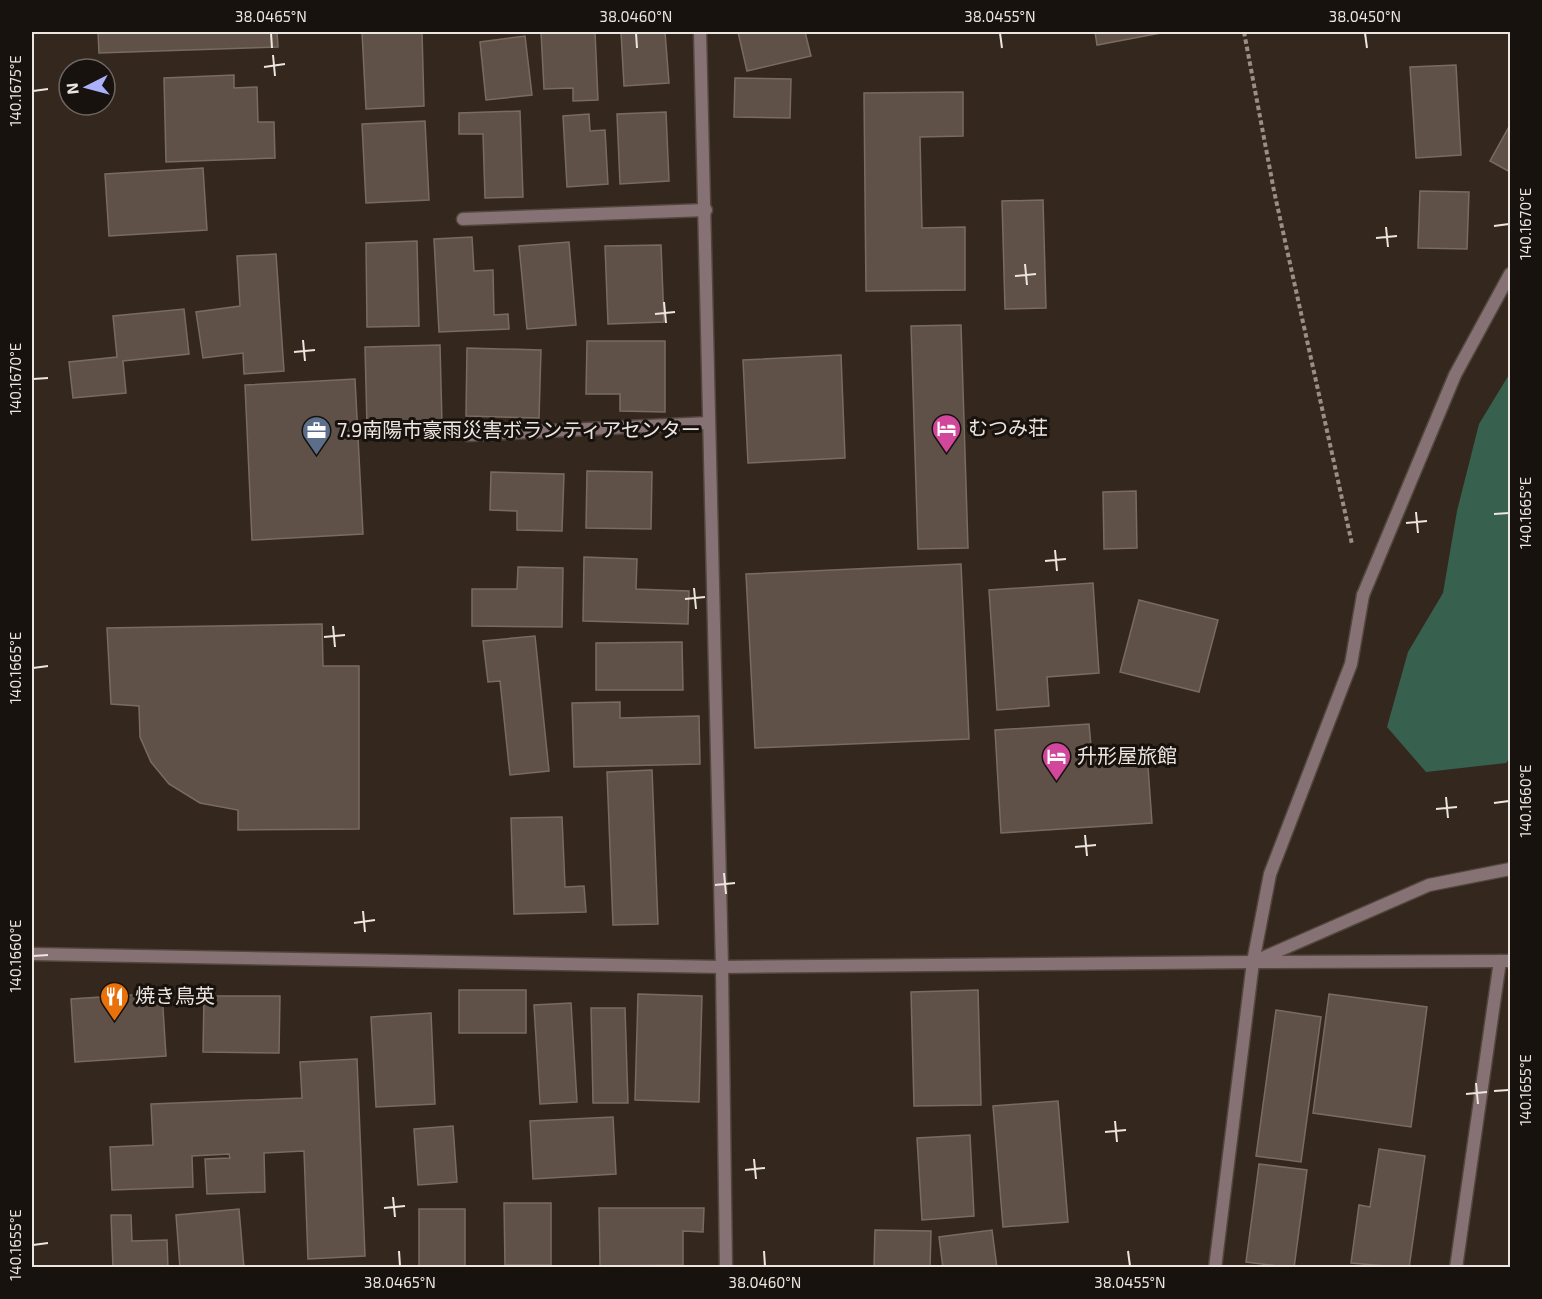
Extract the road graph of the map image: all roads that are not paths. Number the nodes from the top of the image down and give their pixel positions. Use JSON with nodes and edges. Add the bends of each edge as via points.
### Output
{"nodes":[{"id":1,"x":700,"y":32,"type":"edge"},
{"id":2,"x":706,"y":210,"type":"junction"},
{"id":3,"x":463,"y":219,"type":"dead end"},
{"id":4,"x":1510,"y":274,"type":"edge"},
{"id":5,"x":708,"y":423,"type":"junction"},
{"id":6,"x":467,"y":435,"type":"dead end"},
{"id":7,"x":1510,"y":869,"type":"edge"},
{"id":8,"x":32,"y":954,"type":"edge"},
{"id":9,"x":1505,"y":961,"type":"edge"},
{"id":10,"x":1254,"y":962,"type":"junction"},
{"id":11,"x":722,"y":967,"type":"junction"},
{"id":12,"x":726,"y":1268,"type":"edge"},
{"id":13,"x":1215,"y":1268,"type":"edge"},
{"id":14,"x":1456,"y":1268,"type":"edge"}],
"edges":[{"from":1,"to":2,"type":"street"},
{"from":2,"to":3,"type":"street"},
{"from":2,"to":5,"type":"street"},
{"from":4,"to":10,"type":"street","via":[[1455,375],[1363,595],[1351,664],[1270,874]]},
{"from":5,"to":6,"type":"street"},
{"from":5,"to":11,"type":"street"},
{"from":7,"to":10,"type":"street","via":[[1428,885]]},
{"from":8,"to":11,"type":"street"},
{"from":9,"to":10,"type":"street"},
{"from":9,"to":14,"type":"street"},
{"from":10,"to":11,"type":"street"},
{"from":10,"to":13,"type":"street"},
{"from":11,"to":12,"type":"street"}]}
